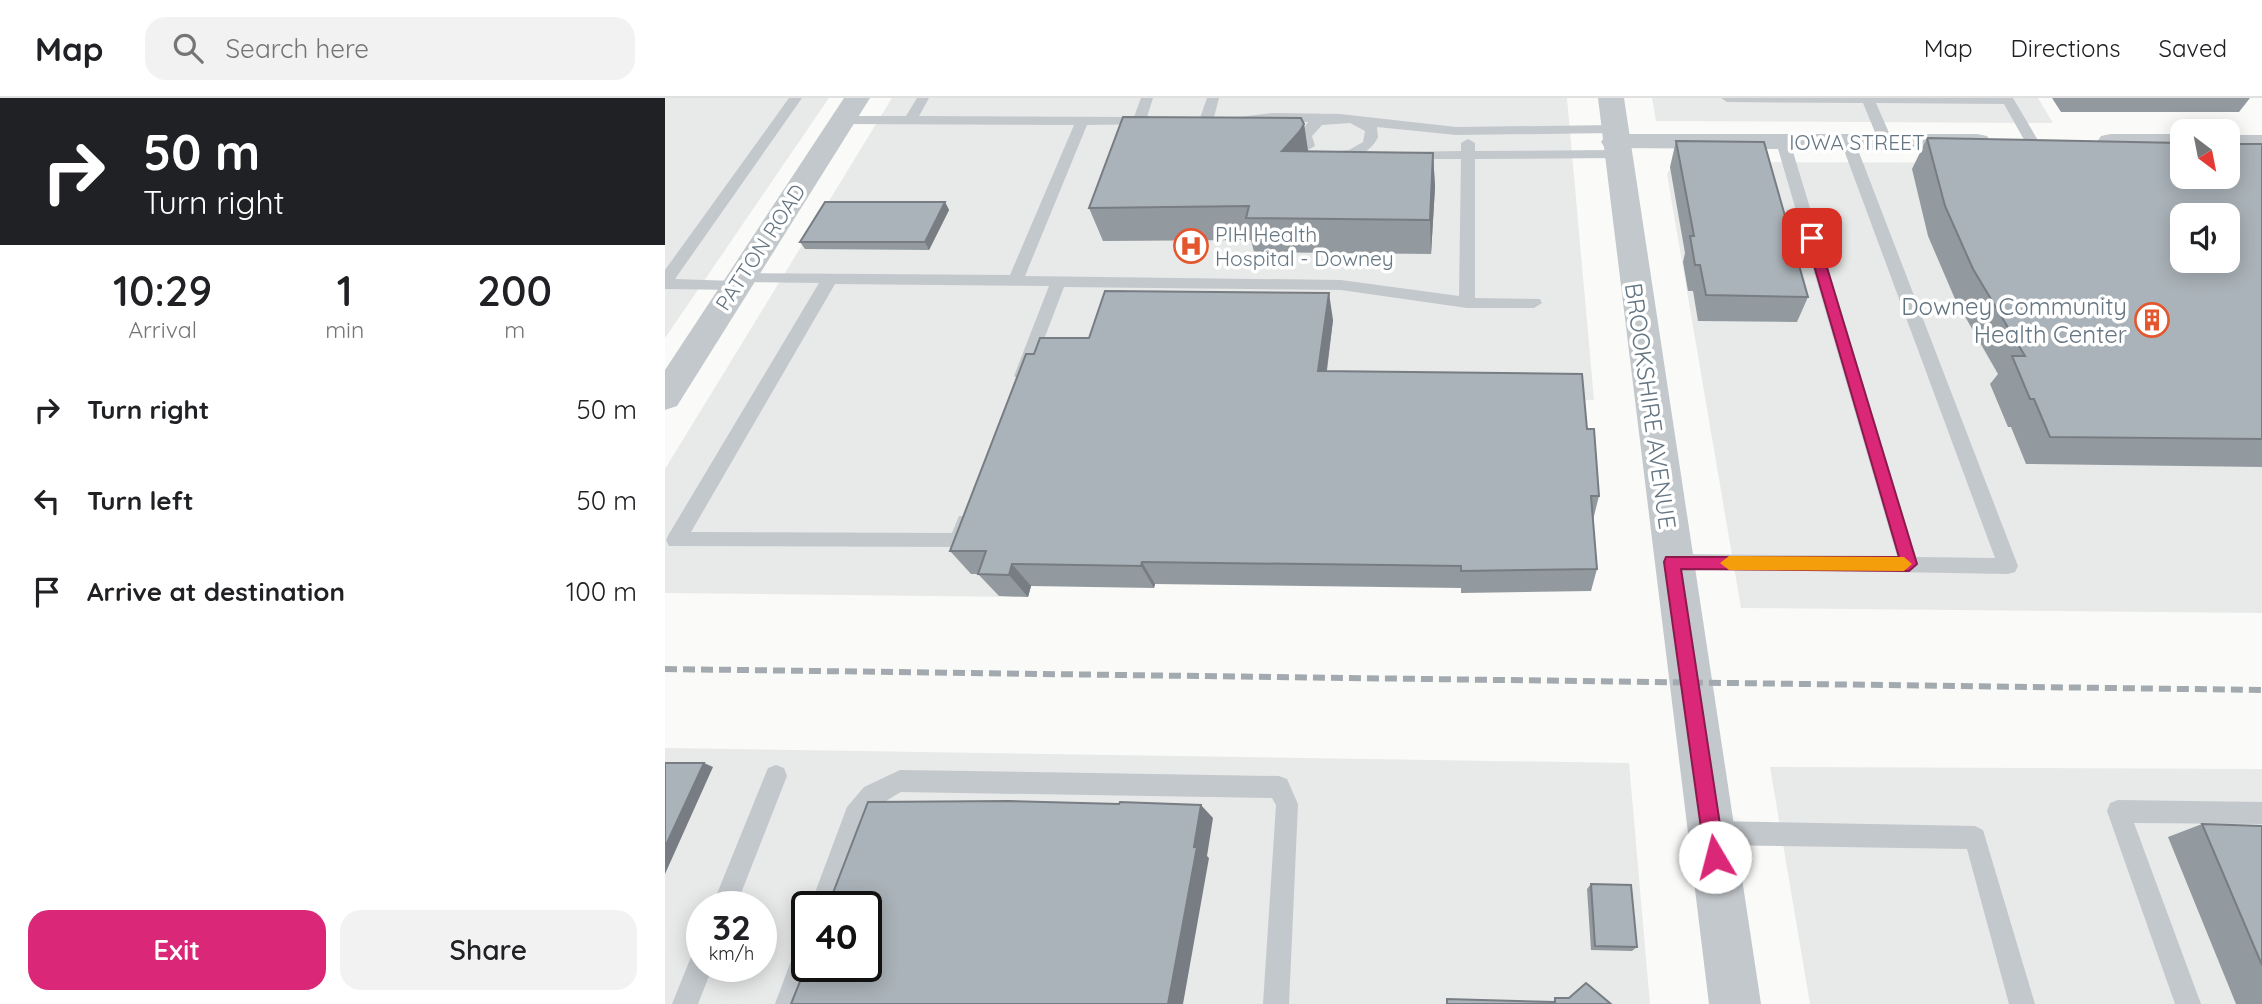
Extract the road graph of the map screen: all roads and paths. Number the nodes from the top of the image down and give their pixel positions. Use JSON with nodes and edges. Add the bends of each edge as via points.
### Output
{"nodes":[{"id":1,"x":796,"y":98,"type":"edge"},
{"id":2,"x":923,"y":98,"type":"edge"},
{"id":3,"x":1147,"y":98,"type":"edge"},
{"id":4,"x":1213,"y":98,"type":"edge"},
{"id":5,"x":1611,"y":98,"type":"edge"},
{"id":6,"x":1727,"y":99,"type":"edge"},
{"id":7,"x":1867,"y":99,"type":"edge"},
{"id":8,"x":2008,"y":99,"type":"edge"},
{"id":9,"x":850,"y":109,"type":"edge"},
{"id":10,"x":1325,"y":119,"type":"junction"},
{"id":11,"x":910,"y":120,"type":"junction"},
{"id":12,"x":1082,"y":121,"type":"junction"},
{"id":13,"x":1139,"y":121,"type":"junction"},
{"id":14,"x":1166,"y":121,"type":"edge"},
{"id":15,"x":1254,"y":121,"type":"junction"},
{"id":16,"x":1362,"y":121,"type":"junction"},
{"id":17,"x":1468,"y":132,"type":"junction"},
{"id":18,"x":1615,"y":141,"type":"junction"},
{"id":19,"x":1783,"y":142,"type":"junction"},
{"id":20,"x":1848,"y":142,"type":"junction"},
{"id":21,"x":1886,"y":142,"type":"junction"},
{"id":22,"x":2032,"y":142,"type":"junction"},
{"id":23,"x":2059,"y":142,"type":"edge"},
{"id":24,"x":2087,"y":142,"type":"edge"},
{"id":25,"x":2170,"y":142,"type":"edge"},
{"id":26,"x":2240,"y":142,"type":"edge"},
{"id":27,"x":2262,"y":143,"type":"edge"},
{"id":28,"x":1309,"y":144,"type":"junction"},
{"id":29,"x":1351,"y":155,"type":"junction"},
{"id":30,"x":1468,"y":155,"type":"junction"},
{"id":31,"x":830,"y":278,"type":"junction"},
{"id":32,"x":1015,"y":281,"type":"junction"},
{"id":33,"x":665,"y":282,"type":"edge"},
{"id":34,"x":737,"y":282,"type":"junction"},
{"id":35,"x":1058,"y":282,"type":"junction"},
{"id":36,"x":1467,"y":303,"type":"junction"},
{"id":37,"x":1534,"y":303,"type":"dead end"},
{"id":38,"x":665,"y":397,"type":"edge"},
{"id":39,"x":1013,"y":398,"type":"edge"},
{"id":40,"x":974,"y":502,"type":"edge"},
{"id":41,"x":1672,"y":562,"type":"junction"},
{"id":42,"x":1909,"y":564,"type":"junction"},
{"id":43,"x":776,"y":776,"type":"dead end"},
{"id":44,"x":2262,"y":813,"type":"edge"},
{"id":45,"x":1712,"y":833,"type":"junction"},
{"id":46,"x":730,"y":891,"type":"edge"},
{"id":47,"x":828,"y":891,"type":"edge"},
{"id":48,"x":694,"y":982,"type":"edge"},
{"id":49,"x":796,"y":982,"type":"edge"},
{"id":50,"x":685,"y":1004,"type":"edge"},
{"id":51,"x":788,"y":1004,"type":"edge"},
{"id":52,"x":1276,"y":1004,"type":"edge"},
{"id":53,"x":1735,"y":1004,"type":"edge"},
{"id":54,"x":2022,"y":1004,"type":"edge"},
{"id":55,"x":2188,"y":1004,"type":"edge"}],
"edges":[{"from":1,"to":33,"type":"lane"},
{"from":2,"to":11,"type":"lane"},
{"from":3,"to":13,"type":"lane"},
{"from":4,"to":15,"type":"lane","via":[[1211,121]]},
{"from":5,"to":18,"type":"street","name":"BROOKSHIRE AVENUE"},
{"from":6,"to":7,"type":"lane"},
{"from":7,"to":8,"type":"lane"},
{"from":7,"to":21,"type":"lane"},
{"from":8,"to":22,"type":"lane"},
{"from":9,"to":11,"type":"lane"},
{"from":9,"to":34,"type":"street","name":"PATTON ROAD"},
{"from":10,"to":15,"type":"lane"},
{"from":10,"to":16,"type":"lane"},
{"from":10,"to":28,"type":"lane","via":[[1313,125]]},
{"from":11,"to":12,"type":"lane"},
{"from":12,"to":13,"type":"lane"},
{"from":12,"to":32,"type":"lane"},
{"from":13,"to":14,"type":"lane"},
{"from":15,"to":28,"type":"lane"},
{"from":16,"to":17,"type":"lane"},
{"from":16,"to":29,"type":"lane","via":[[1372,130],[1371,141]]},
{"from":17,"to":18,"type":"lane"},
{"from":17,"to":30,"type":"lane"},
{"from":18,"to":19,"type":"street","name":"IOWA STREET"},
{"from":18,"to":30,"type":"lane"},
{"from":18,"to":41,"type":"street","name":"BROOKSHIRE AVENUE"},
{"from":19,"to":20,"type":"street","name":"IOWA STREET"},
{"from":19,"to":42,"type":"lane"},
{"from":20,"to":21,"type":"street","name":"IOWA STREET"},
{"from":20,"to":42,"type":"lane","via":[[2008,566]]},
{"from":21,"to":22,"type":"street","name":"IOWA STREET"},
{"from":22,"to":23,"type":"street","name":"IOWA STREET"},
{"from":24,"to":25,"type":"street"},
{"from":26,"to":27,"type":"street"},
{"from":28,"to":29,"type":"lane","via":[[1331,156]]},
{"from":29,"to":30,"type":"lane"},
{"from":30,"to":36,"type":"lane"},
{"from":31,"to":32,"type":"lane"},
{"from":31,"to":34,"type":"lane"},
{"from":31,"to":40,"type":"lane","via":[[676,540],[959,541]]},
{"from":32,"to":35,"type":"lane"},
{"from":33,"to":34,"type":"lane"},
{"from":34,"to":38,"type":"street","name":"PATTON ROAD"},
{"from":35,"to":36,"type":"lane","via":[[1341,285]]},
{"from":35,"to":39,"type":"lane"},
{"from":36,"to":37,"type":"lane"},
{"from":41,"to":42,"type":"lane"},
{"from":41,"to":45,"type":"street","name":"BROOKSHIRE AVENUE"},
{"from":43,"to":46,"type":"lane"},
{"from":44,"to":55,"type":"lane","via":[[2118,811]]},
{"from":45,"to":53,"type":"street","name":"BROOKSHIRE AVENUE"},
{"from":45,"to":54,"type":"lane","via":[[1975,838]]},
{"from":47,"to":52,"type":"lane","via":[[855,815],[872,795],[900,781],[1279,788],[1287,804]]},
{"from":48,"to":50,"type":"lane"},
{"from":49,"to":51,"type":"lane"}]}
